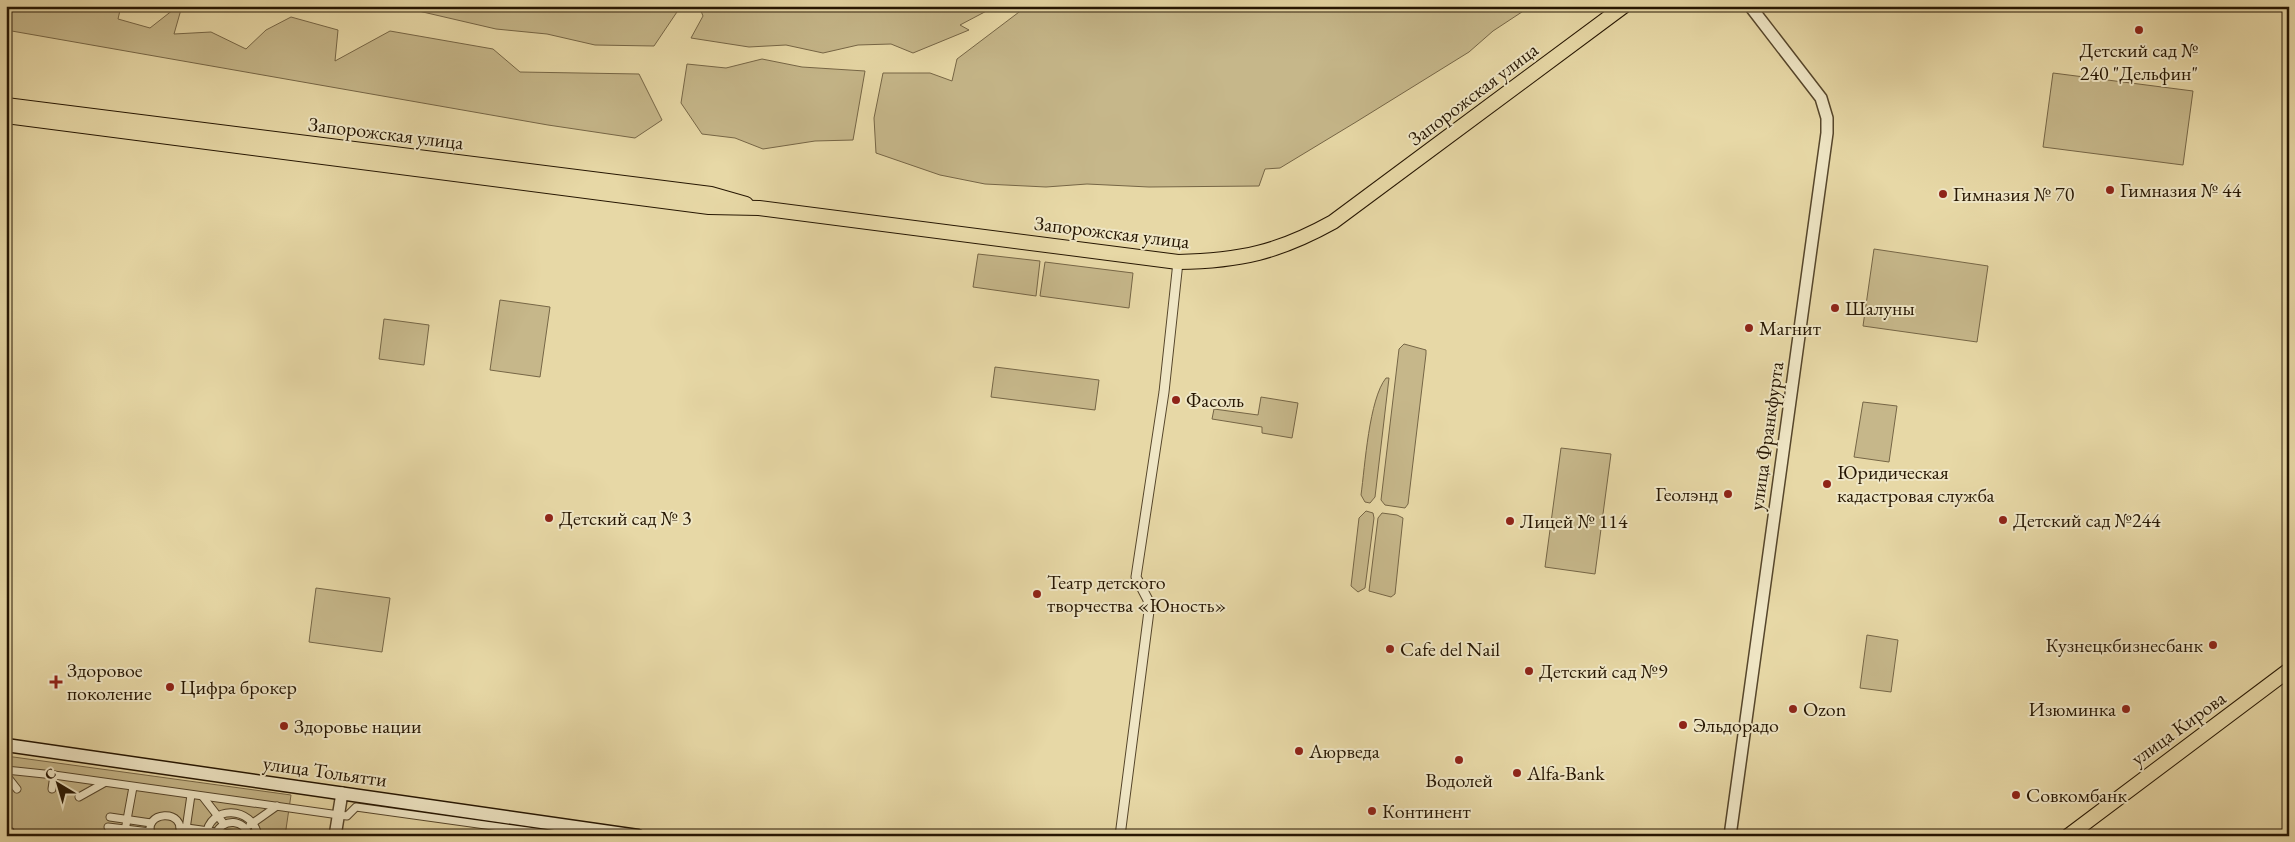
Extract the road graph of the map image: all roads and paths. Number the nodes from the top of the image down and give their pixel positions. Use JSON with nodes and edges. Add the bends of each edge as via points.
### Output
{"nodes":[{"id":1,"x":1624,"y":6,"type":"edge"},
{"id":2,"x":1750,"y":6,"type":"edge"},
{"id":3,"x":6,"y":105,"type":"edge"},
{"id":4,"x":6,"y":116,"type":"edge"},
{"id":5,"x":759,"y":208,"type":"junction"},
{"id":6,"x":1178,"y":262,"type":"junction"},
{"id":7,"x":2289,"y":670,"type":"edge"},
{"id":8,"x":6,"y":745,"type":"edge"},
{"id":9,"x":6,"y":770,"type":"edge"},
{"id":10,"x":6,"y":775,"type":"edge"},
{"id":11,"x":54,"y":775,"type":"junction"},
{"id":12,"x":104,"y":783,"type":"junction"},
{"id":13,"x":133,"y":787,"type":"junction"},
{"id":14,"x":17,"y":789,"type":"dead end"},
{"id":15,"x":52,"y":789,"type":"dead end"},
{"id":16,"x":342,"y":793,"type":"junction"},
{"id":17,"x":191,"y":795,"type":"junction"},
{"id":18,"x":79,"y":797,"type":"dead end"},
{"id":19,"x":203,"y":797,"type":"junction"},
{"id":20,"x":238,"y":801,"type":"junction"},
{"id":21,"x":277,"y":806,"type":"junction"},
{"id":22,"x":236,"y":812,"type":"junction"},
{"id":23,"x":339,"y":815,"type":"junction"},
{"id":24,"x":217,"y":816,"type":"junction"},
{"id":25,"x":110,"y":817,"type":"dead end"},
{"id":26,"x":126,"y":820,"type":"junction"},
{"id":27,"x":234,"y":822,"type":"junction"},
{"id":28,"x":152,"y":823,"type":"junction"},
{"id":29,"x":254,"y":823,"type":"junction"},
{"id":30,"x":224,"y":824,"type":"junction"},
{"id":31,"x":108,"y":827,"type":"dead end"},
{"id":32,"x":183,"y":827,"type":"junction"},
{"id":33,"x":124,"y":832,"type":"edge"},
{"id":34,"x":245,"y":832,"type":"edge"},
{"id":35,"x":206,"y":833,"type":"edge"},
{"id":36,"x":151,"y":834,"type":"edge"},
{"id":37,"x":216,"y":834,"type":"edge"},
{"id":38,"x":622,"y":835,"type":"edge"},
{"id":39,"x":179,"y":836,"type":"edge"},
{"id":40,"x":186,"y":836,"type":"edge"},
{"id":41,"x":249,"y":836,"type":"edge"},
{"id":42,"x":258,"y":836,"type":"edge"},
{"id":43,"x":335,"y":836,"type":"edge"},
{"id":44,"x":564,"y":836,"type":"edge"},
{"id":45,"x":638,"y":836,"type":"edge"},
{"id":46,"x":1120,"y":836,"type":"edge"},
{"id":47,"x":1730,"y":836,"type":"edge"},
{"id":48,"x":2068,"y":836,"type":"edge"}],
"edges":[{"from":1,"to":6,"type":"main road","name":"Запорожская улица","via":[[1333,222],[1303,239],[1267,252],[1226,260]]},
{"from":2,"to":47,"type":"street","name":"улица Франкфурта","via":[[1821,98],[1827,118],[1827,134]]},
{"from":3,"to":5,"type":"main road","name":"Запорожская улица","via":[[712,194]]},
{"from":4,"to":5,"type":"main road","name":"Запорожская улица","via":[[709,207]]},
{"from":5,"to":6,"type":"main road","name":"Запорожская улица"},
{"from":6,"to":46,"type":"street","via":[[1164,392],[1136,577],[1148,600],[1149,611]]},
{"from":7,"to":48,"type":"main road","name":"улица Кирова"},
{"from":8,"to":16,"type":"main road","name":"улица Тольятти"},
{"from":9,"to":11,"type":"street"},
{"from":10,"to":14,"type":"street"},
{"from":11,"to":12,"type":"street"},
{"from":11,"to":15,"type":"street"},
{"from":12,"to":13,"type":"street"},
{"from":12,"to":18,"type":"street"},
{"from":13,"to":17,"type":"street"},
{"from":13,"to":26,"type":"street"},
{"from":16,"to":23,"type":"street"},
{"from":16,"to":38,"type":"main road","name":"улица Тольятти"},
{"from":17,"to":19,"type":"street"},
{"from":17,"to":32,"type":"street"},
{"from":19,"to":20,"type":"street"},
{"from":19,"to":24,"type":"street"},
{"from":20,"to":21,"type":"street"},
{"from":20,"to":22,"type":"street"},
{"from":21,"to":23,"type":"street"},
{"from":21,"to":29,"type":"street"},
{"from":22,"to":24,"type":"street"},
{"from":22,"to":27,"type":"street"},
{"from":22,"to":29,"type":"street"},
{"from":23,"to":43,"type":"street"},
{"from":23,"to":44,"type":"street","via":[[347,816],[356,807]]},
{"from":24,"to":30,"type":"street"},
{"from":24,"to":35,"type":"street"},
{"from":25,"to":26,"type":"street"},
{"from":26,"to":28,"type":"street"},
{"from":26,"to":33,"type":"street"},
{"from":27,"to":30,"type":"street"},
{"from":27,"to":34,"type":"street"},
{"from":28,"to":32,"type":"street","via":[[158,816],[166,814]]},
{"from":28,"to":36,"type":"street"},
{"from":29,"to":34,"type":"street"},
{"from":29,"to":42,"type":"street"},
{"from":30,"to":37,"type":"street"},
{"from":31,"to":33,"type":"street"},
{"from":32,"to":35,"type":"street"},
{"from":32,"to":39,"type":"street"},
{"from":32,"to":40,"type":"street"},
{"from":33,"to":36,"type":"street"},
{"from":34,"to":37,"type":"street"},
{"from":34,"to":41,"type":"street"},
{"from":35,"to":37,"type":"street"},
{"from":38,"to":45,"type":"main road","name":"улица Тольятти"}]}
